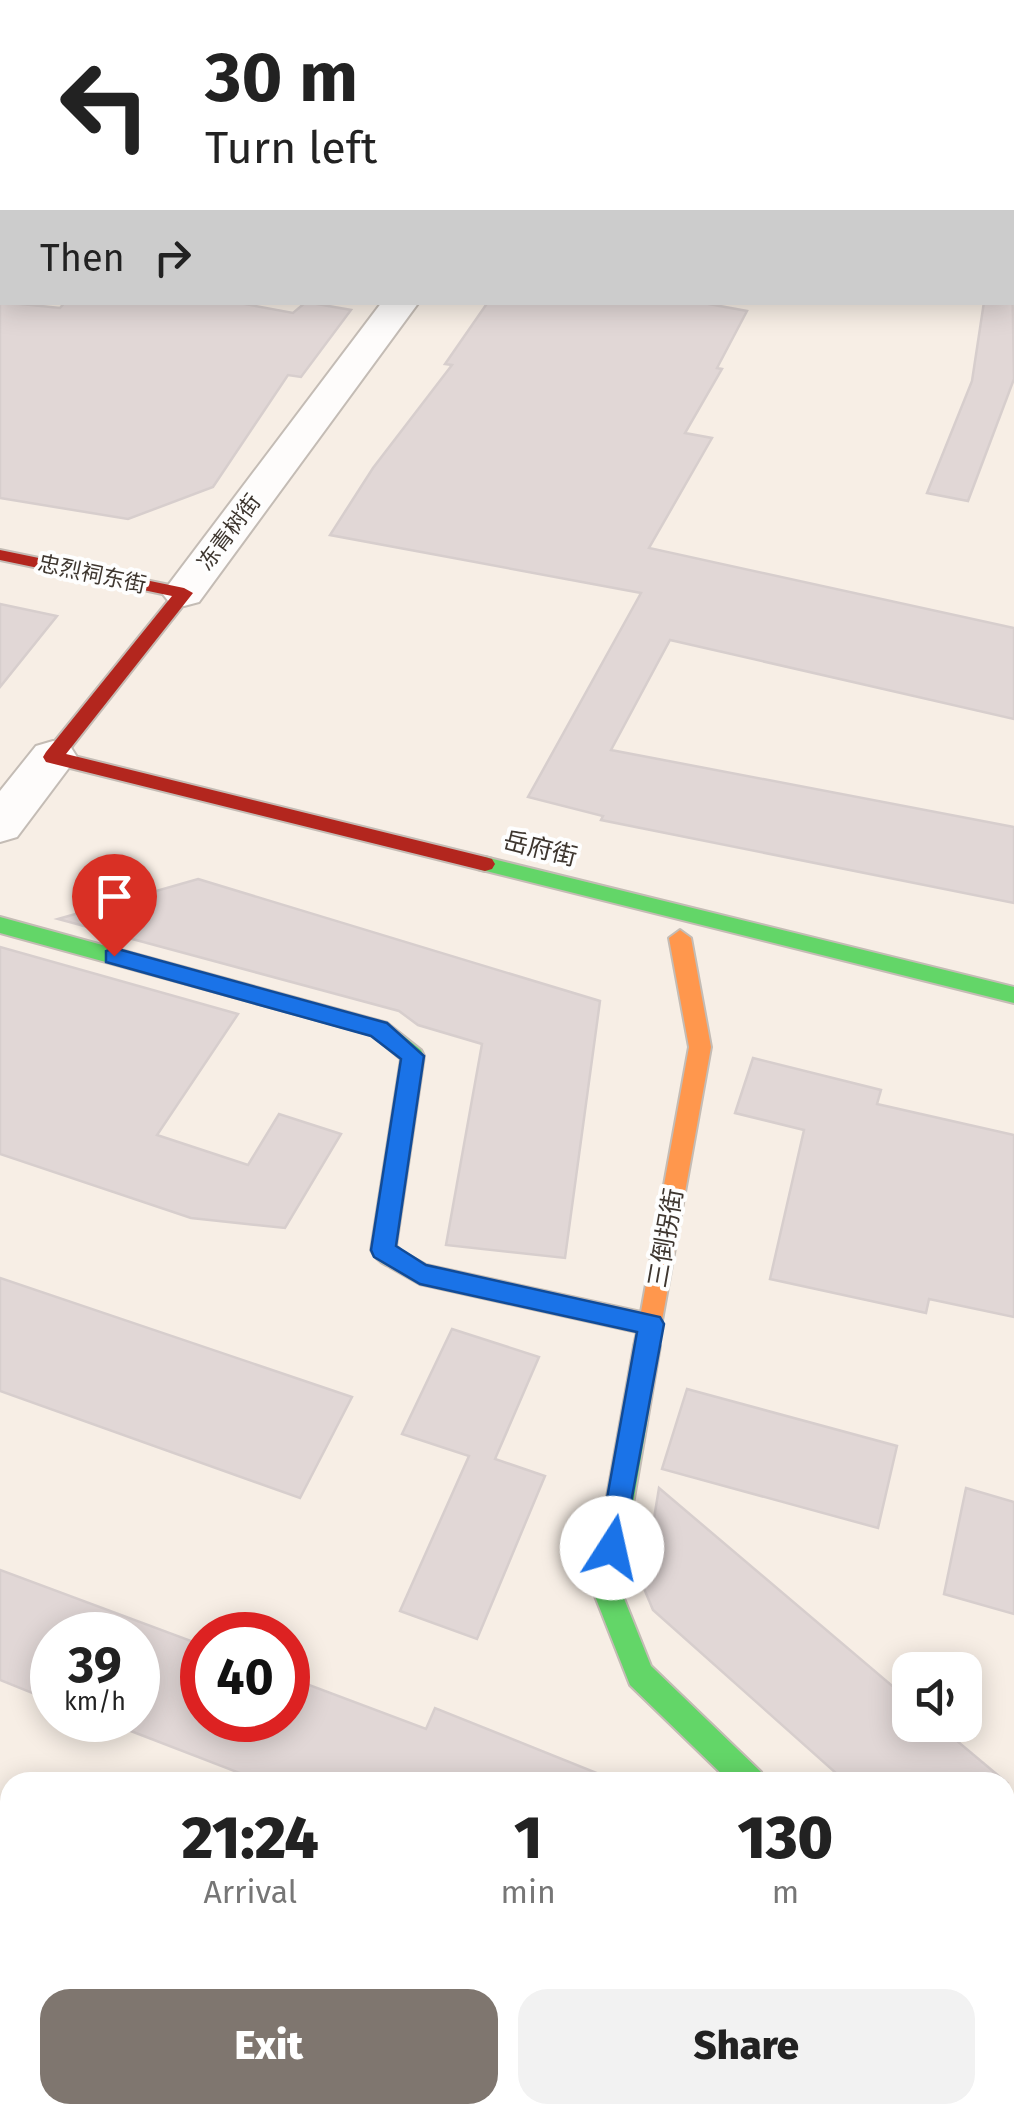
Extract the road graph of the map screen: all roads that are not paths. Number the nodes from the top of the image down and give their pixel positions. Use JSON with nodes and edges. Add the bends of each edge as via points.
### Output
{"nodes":[{"id":1,"x":400,"y":305,"type":"edge"},
{"id":2,"x":0,"y":555,"type":"edge"},
{"id":3,"x":184,"y":592,"type":"junction"},
{"id":4,"x":53,"y":757,"type":"junction"},
{"id":5,"x":0,"y":824,"type":"edge"},
{"id":6,"x":0,"y":925,"type":"edge"},
{"id":7,"x":680,"y":938,"type":"dead end"},
{"id":8,"x":1014,"y":995,"type":"edge"},
{"id":9,"x":651,"y":1324,"type":"junction"},
{"id":10,"x":742,"y":1772,"type":"edge"}],
"edges":[{"from":1,"to":3,"type":"street","name":"冻青树街"},
{"from":2,"to":3,"type":"street","name":"忠烈祠东街"},
{"from":3,"to":4,"type":"street","name":"冻青树街"},
{"from":4,"to":5,"type":"street"},
{"from":4,"to":8,"type":"street","name":"岳府街"},
{"from":6,"to":9,"type":"street","via":[[379,1029],[412,1056],[383,1250],[420,1274]]},
{"from":7,"to":9,"type":"street","name":"三倒拐街","via":[[700,1046]]},
{"from":9,"to":10,"type":"street","name":"三倒拐街","via":[[605,1586],[640,1675]]}]}
